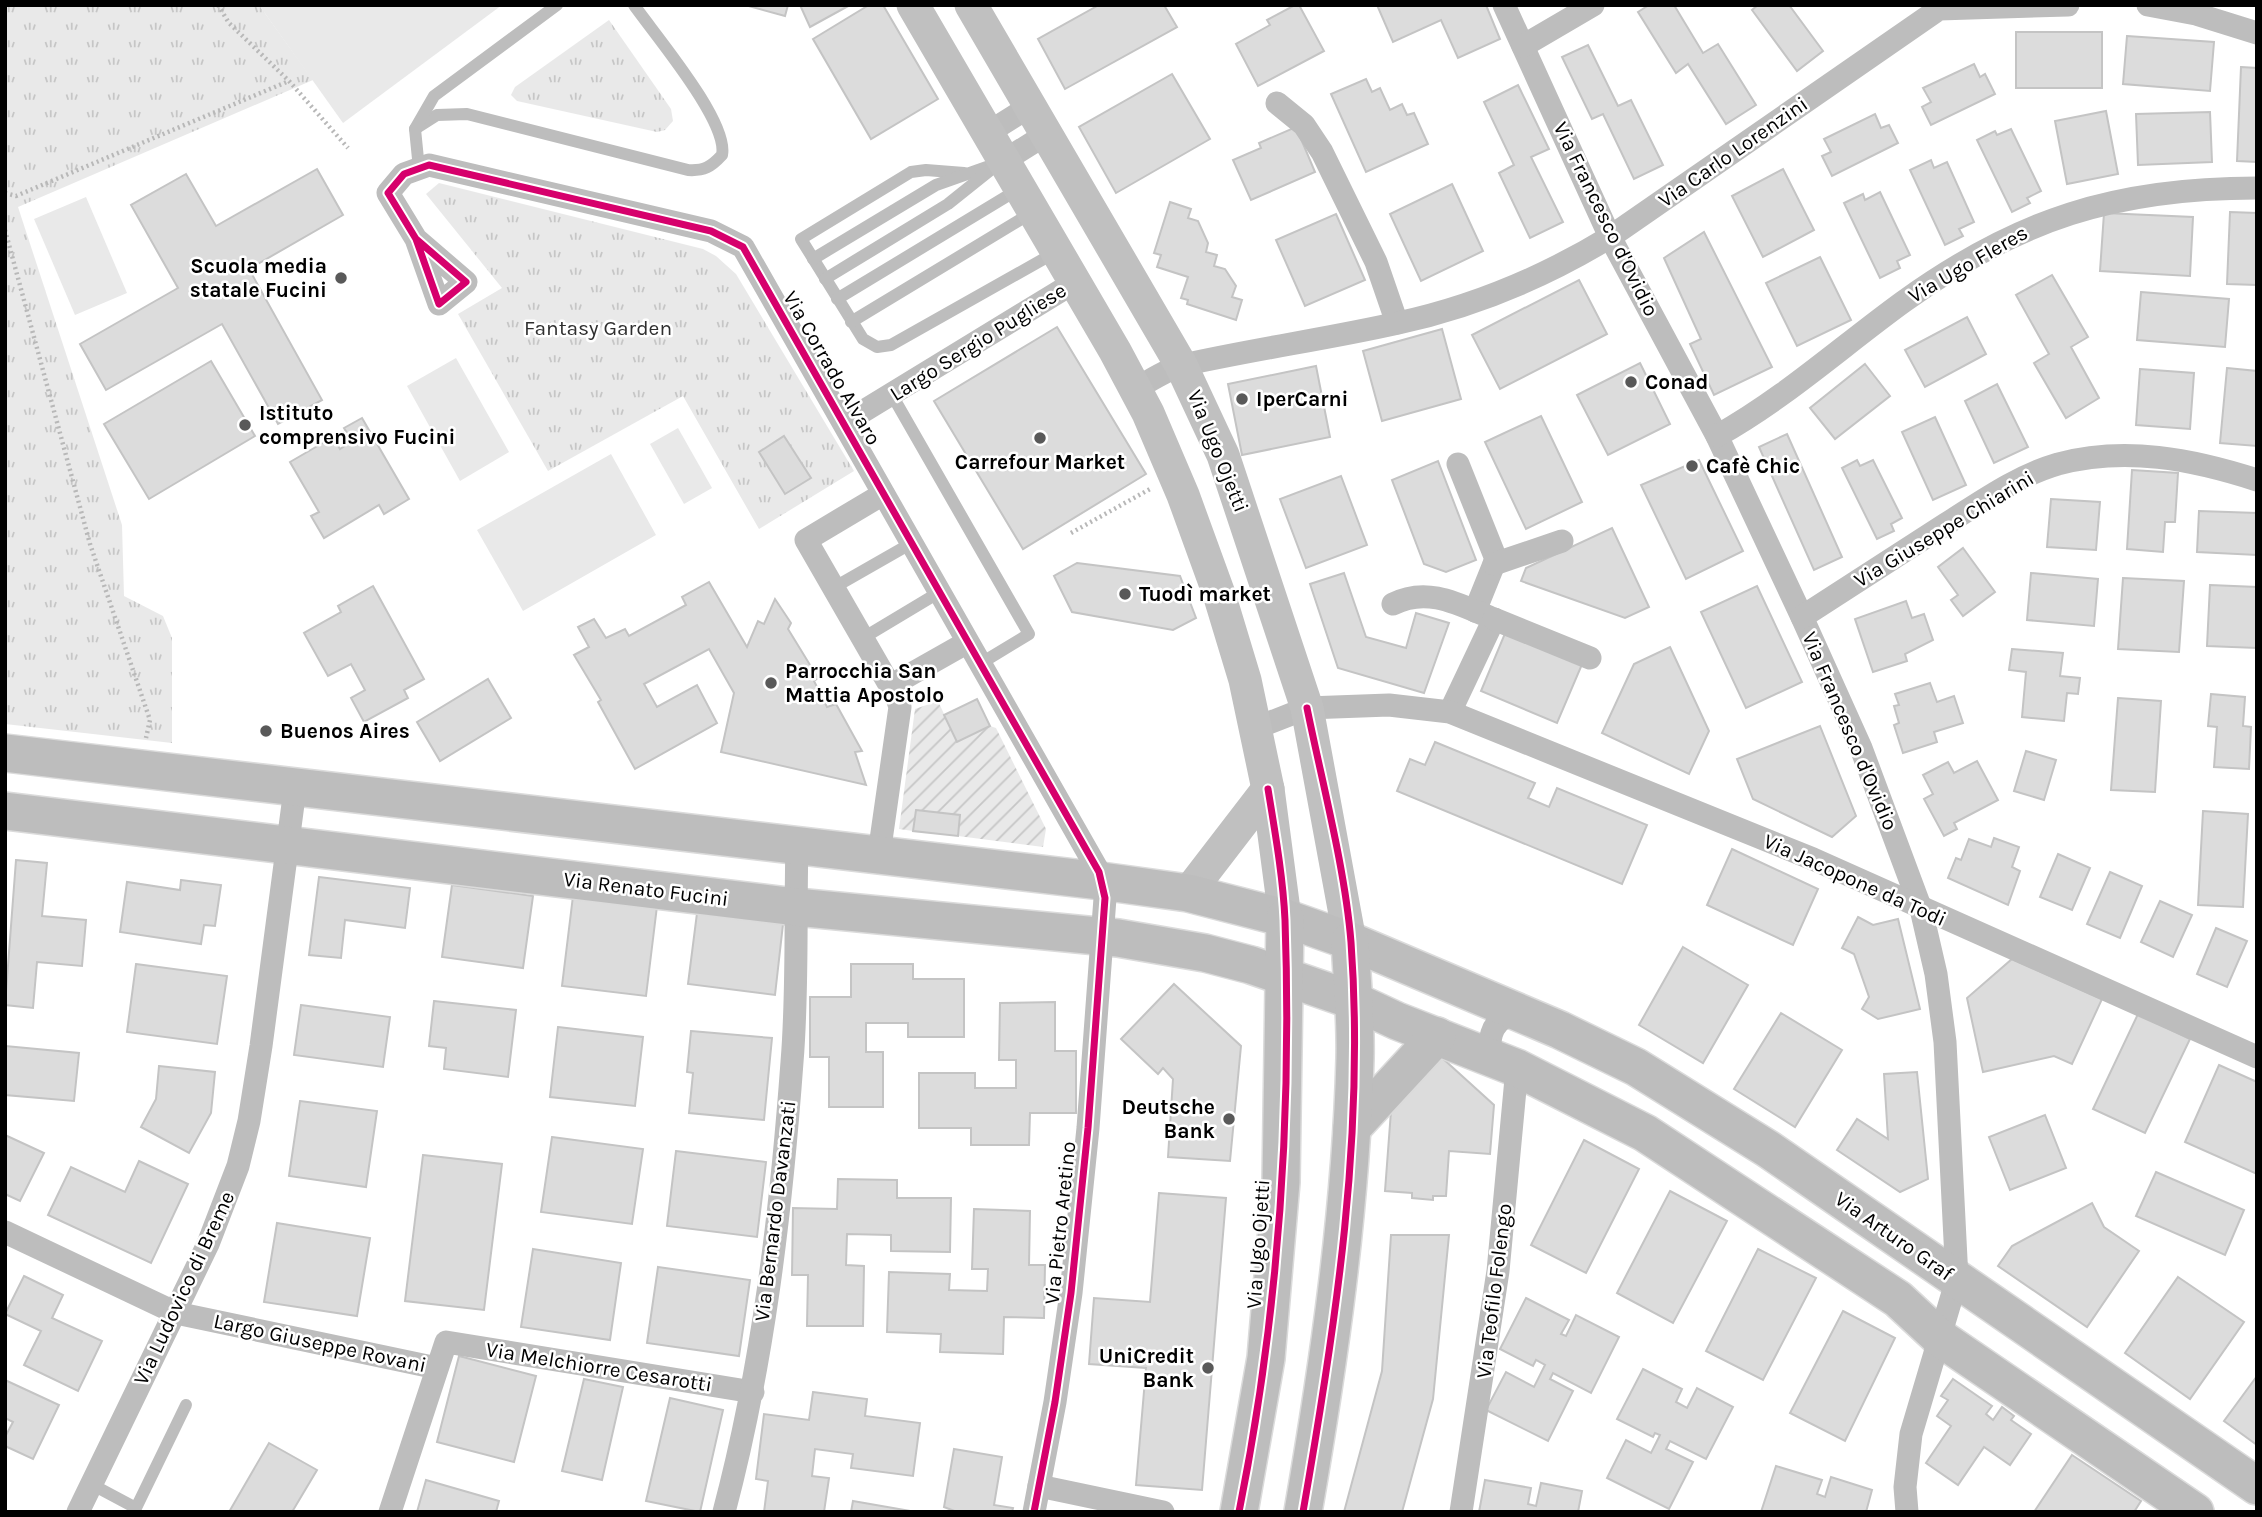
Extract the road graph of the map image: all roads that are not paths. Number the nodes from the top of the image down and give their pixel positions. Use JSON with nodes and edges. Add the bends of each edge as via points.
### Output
{"nodes":[{"id":1,"x":557,"y":5,"type":"edge"},
{"id":2,"x":634,"y":5,"type":"edge"},
{"id":3,"x":914,"y":5,"type":"edge"},
{"id":4,"x":971,"y":5,"type":"edge"},
{"id":5,"x":1504,"y":5,"type":"edge"},
{"id":6,"x":1593,"y":5,"type":"edge"},
{"id":7,"x":2068,"y":5,"type":"edge"},
{"id":8,"x":2148,"y":5,"type":"edge"},
{"id":9,"x":1941,"y":7,"type":"edge"},
{"id":10,"x":2257,"y":33,"type":"edge"},
{"id":11,"x":1522,"y":46,"type":"junction"},
{"id":12,"x":1277,"y":103,"type":"dead end"},
{"id":13,"x":1029,"y":107,"type":"junction"},
{"id":14,"x":415,"y":129,"type":"junction"},
{"id":15,"x":1045,"y":135,"type":"junction"},
{"id":16,"x":419,"y":169,"type":"junction"},
{"id":17,"x":964,"y":173,"type":"junction"},
{"id":18,"x":1010,"y":174,"type":"junction"},
{"id":19,"x":2257,"y":188,"type":"edge"},
{"id":20,"x":1611,"y":237,"type":"junction"},
{"id":21,"x":416,"y":239,"type":"dead end"},
{"id":22,"x":1056,"y":252,"type":"junction"},
{"id":23,"x":813,"y":259,"type":"junction"},
{"id":24,"x":825,"y":279,"type":"junction"},
{"id":25,"x":1075,"y":282,"type":"junction"},
{"id":26,"x":837,"y":299,"type":"junction"},
{"id":27,"x":852,"y":322,"type":"junction"},
{"id":28,"x":1397,"y":323,"type":"junction"},
{"id":29,"x":1181,"y":365,"type":"junction"},
{"id":30,"x":1135,"y":389,"type":"junction"},
{"id":31,"x":892,"y":395,"type":"junction"},
{"id":32,"x":844,"y":423,"type":"junction"},
{"id":33,"x":1717,"y":436,"type":"junction"},
{"id":34,"x":1458,"y":464,"type":"dead end"},
{"id":35,"x":2257,"y":480,"type":"edge"},
{"id":36,"x":883,"y":494,"type":"junction"},
{"id":37,"x":1562,"y":541,"type":"dead end"},
{"id":38,"x":911,"y":544,"type":"junction"},
{"id":39,"x":1494,"y":564,"type":"junction"},
{"id":40,"x":833,"y":588,"type":"junction"},
{"id":41,"x":938,"y":593,"type":"junction"},
{"id":42,"x":1393,"y":604,"type":"dead end"},
{"id":43,"x":1485,"y":615,"type":"junction"},
{"id":44,"x":1802,"y":617,"type":"junction"},
{"id":45,"x":863,"y":638,"type":"junction"},
{"id":46,"x":965,"y":643,"type":"junction"},
{"id":47,"x":1590,"y":658,"type":"dead end"},
{"id":48,"x":978,"y":665,"type":"junction"},
{"id":49,"x":891,"y":685,"type":"junction"},
{"id":50,"x":1307,"y":708,"type":"junction"},
{"id":51,"x":1450,"y":712,"type":"junction"},
{"id":52,"x":1256,"y":728,"type":"junction"},
{"id":53,"x":5,"y":754,"type":"edge"},
{"id":54,"x":295,"y":789,"type":"junction"},
{"id":55,"x":1268,"y":789,"type":"junction"},
{"id":56,"x":5,"y":811,"type":"edge"},
{"id":57,"x":286,"y":845,"type":"junction"},
{"id":58,"x":797,"y":845,"type":"junction"},
{"id":59,"x":879,"y":855,"type":"junction"},
{"id":60,"x":1101,"y":881,"type":"junction"},
{"id":61,"x":1188,"y":893,"type":"junction"},
{"id":62,"x":796,"y":907,"type":"junction"},
{"id":63,"x":1921,"y":909,"type":"junction"},
{"id":64,"x":1285,"y":918,"type":"junction"},
{"id":65,"x":1100,"y":936,"type":"junction"},
{"id":66,"x":1350,"y":941,"type":"junction"},
{"id":67,"x":1284,"y":977,"type":"junction"},
{"id":68,"x":1352,"y":1000,"type":"junction"},
{"id":69,"x":1517,"y":1012,"type":"junction"},
{"id":70,"x":1437,"y":1036,"type":"junction"},
{"id":71,"x":2257,"y":1057,"type":"edge"},
{"id":72,"x":1503,"y":1063,"type":"junction"},
{"id":73,"x":1352,"y":1128,"type":"junction"},
{"id":74,"x":5,"y":1232,"type":"edge"},
{"id":75,"x":1957,"y":1279,"type":"junction"},
{"id":76,"x":176,"y":1313,"type":"junction"},
{"id":77,"x":1940,"y":1338,"type":"junction"},
{"id":78,"x":446,"y":1342,"type":"joint"},
{"id":79,"x":437,"y":1368,"type":"junction"},
{"id":80,"x":753,"y":1392,"type":"junction"},
{"id":81,"x":186,"y":1405,"type":"dead end"},
{"id":82,"x":91,"y":1485,"type":"junction"},
{"id":83,"x":1039,"y":1486,"type":"junction"},
{"id":84,"x":2257,"y":1486,"type":"edge"},
{"id":85,"x":78,"y":1512,"type":"edge"},
{"id":86,"x":390,"y":1512,"type":"edge"},
{"id":87,"x":724,"y":1512,"type":"edge"},
{"id":88,"x":1034,"y":1512,"type":"edge"},
{"id":89,"x":1163,"y":1512,"type":"edge"},
{"id":90,"x":1239,"y":1512,"type":"edge"},
{"id":91,"x":1303,"y":1512,"type":"edge"},
{"id":92,"x":1461,"y":1512,"type":"edge"},
{"id":93,"x":1907,"y":1512,"type":"edge"},
{"id":94,"x":2195,"y":1512,"type":"edge"}],
"edges":[{"from":1,"to":14,"type":"lane","via":[[434,96]]},
{"from":2,"to":14,"type":"lane","via":[[702,99],[723,139],[722,155],[713,165],[701,171],[688,170],[467,114],[437,115]]},
{"from":3,"to":18,"type":"main road"},
{"from":4,"to":13,"type":"main road","name":"Via Ugo Ojetti"},
{"from":5,"to":11,"type":"street","name":"Via Francesco d'Ovidio"},
{"from":6,"to":11,"type":"street"},
{"from":7,"to":9,"type":"street","name":"Via Carlo Lorenzini"},
{"from":8,"to":10,"type":"street"},
{"from":9,"to":20,"type":"street","name":"Via Carlo Lorenzini"},
{"from":11,"to":20,"type":"street","name":"Via Francesco d'Ovidio"},
{"from":12,"to":28,"type":"street","via":[[1304,125],[1322,152],[1376,262]]},
{"from":13,"to":15,"type":"main road","name":"Via Ugo Ojetti"},
{"from":13,"to":18,"type":"street"},
{"from":14,"to":16,"type":"lane"},
{"from":15,"to":18,"type":"street"},
{"from":15,"to":29,"type":"main road","name":"Via Ugo Ojetti"},
{"from":16,"to":21,"type":"street","via":[[404,174],[388,194]]},
{"from":16,"to":32,"type":"street","name":"Via Corrado Alvaro","via":[[429,165],[711,231],[737,243]]},
{"from":17,"to":18,"type":"lane","name":"Largo Sergio Pugliese"},
{"from":17,"to":23,"type":"lane","name":"Largo Sergio Pugliese"},
{"from":17,"to":23,"type":"lane","name":"Largo Sergio Pugliese","via":[[911,172],[801,239]]},
{"from":18,"to":22,"type":"main road"},
{"from":18,"to":24,"type":"lane","via":[[948,204]]},
{"from":18,"to":26,"type":"lane"},
{"from":18,"to":27,"type":"lane"},
{"from":19,"to":33,"type":"street","name":"Via Ugo Fleres","via":[[2122,198],[2014,235],[1947,271],[1784,395]]},
{"from":20,"to":28,"type":"street","name":"Via Carlo Lorenzini","via":[[1499,290]]},
{"from":20,"to":33,"type":"street","name":"Via Francesco d'Ovidio"},
{"from":22,"to":25,"type":"main road"},
{"from":22,"to":27,"type":"lane","name":"Largo Sergio Pugliese","via":[[886,346],[872,346]]},
{"from":23,"to":24,"type":"lane","name":"Largo Sergio Pugliese"},
{"from":24,"to":26,"type":"lane","name":"Largo Sergio Pugliese"},
{"from":25,"to":30,"type":"main road"},
{"from":25,"to":31,"type":"street","name":"Largo Sergio Pugliese"},
{"from":26,"to":27,"type":"lane","name":"Largo Sergio Pugliese"},
{"from":28,"to":29,"type":"street","name":"Via Carlo Lorenzini"},
{"from":29,"to":30,"type":"street","name":"Via Carlo Lorenzini"},
{"from":29,"to":50,"type":"main road","name":"Via Ugo Ojetti","via":[[1238,494]]},
{"from":30,"to":52,"type":"main road","via":[[1175,475],[1219,594]]},
{"from":31,"to":32,"type":"street","name":"Largo Sergio Pugliese"},
{"from":31,"to":48,"type":"lane","via":[[1029,634]]},
{"from":32,"to":36,"type":"street","name":"Via Corrado Alvaro"},
{"from":33,"to":44,"type":"street","name":"Via Francesco d'Ovidio"},
{"from":34,"to":39,"type":"street","via":[[1496,559]]},
{"from":35,"to":44,"type":"street","name":"Via Giuseppe Chiarini","via":[[2188,460],[2157,457],[2108,456],[2051,466],[1989,497]]},
{"from":36,"to":38,"type":"street","name":"Via Corrado Alvaro"},
{"from":36,"to":40,"type":"street","via":[[806,540]]},
{"from":37,"to":39,"type":"street"},
{"from":38,"to":40,"type":"lane"},
{"from":38,"to":41,"type":"street","name":"Via Corrado Alvaro"},
{"from":39,"to":43,"type":"street"},
{"from":40,"to":45,"type":"street"},
{"from":41,"to":45,"type":"lane"},
{"from":41,"to":46,"type":"street","name":"Via Corrado Alvaro"},
{"from":42,"to":43,"type":"street","via":[[1429,596]]},
{"from":43,"to":47,"type":"street"},
{"from":43,"to":51,"type":"street"},
{"from":44,"to":63,"type":"street","name":"Via Francesco d'Ovidio","via":[[1861,748]]},
{"from":45,"to":49,"type":"street"},
{"from":46,"to":48,"type":"street","name":"Via Corrado Alvaro"},
{"from":46,"to":49,"type":"street"},
{"from":48,"to":60,"type":"street","name":"Via Corrado Alvaro"},
{"from":49,"to":59,"type":"street","via":[[900,717]]},
{"from":50,"to":51,"type":"street","name":"Via Jacopone da Todi","via":[[1389,705]]},
{"from":50,"to":52,"type":"street","name":"Via Jacopone da Todi"},
{"from":50,"to":66,"type":"main road","name":"Via Ugo Ojetti"},
{"from":51,"to":63,"type":"street","name":"Via Jacopone da Todi","via":[[1814,859]]},
{"from":52,"to":55,"type":"main road"},
{"from":53,"to":54,"type":"main road"},
{"from":54,"to":57,"type":"street","name":"Via Ludovico di Breme"},
{"from":54,"to":58,"type":"main road"},
{"from":55,"to":61,"type":"main road"},
{"from":55,"to":64,"type":"main road"},
{"from":56,"to":57,"type":"main road","name":"Via Renato Fucini"},
{"from":57,"to":62,"type":"main road","name":"Via Renato Fucini"},
{"from":57,"to":76,"type":"street","name":"Via Ludovico di Breme","via":[[244,1145],[219,1218]]},
{"from":58,"to":59,"type":"main road"},
{"from":58,"to":62,"type":"street","name":"Via Bernardo Davanzati"},
{"from":59,"to":60,"type":"main road"},
{"from":60,"to":61,"type":"main road"},
{"from":60,"to":65,"type":"street","name":"Via Pietro Aretino","via":[[1105,898]]},
{"from":61,"to":64,"type":"main road"},
{"from":62,"to":65,"type":"main road","name":"Via Renato Fucini"},
{"from":62,"to":80,"type":"street","name":"Via Bernardo Davanzati","via":[[792,1060],[773,1252]]},
{"from":63,"to":71,"type":"street","name":"Via Jacopone da Todi"},
{"from":63,"to":75,"type":"street","name":"Via Francesco d'Ovidio","via":[[1945,1042]]},
{"from":64,"to":66,"type":"main road","name":"Via Arturo Graf"},
{"from":64,"to":67,"type":"main road","name":"Via Ugo Ojetti"},
{"from":65,"to":67,"type":"main road","name":"Via Renato Fucini","via":[[1205,953]]},
{"from":65,"to":83,"type":"street","name":"Via Pietro Aretino","via":[[1075,1256]]},
{"from":66,"to":68,"type":"main road"},
{"from":66,"to":69,"type":"main road","name":"Via Arturo Graf"},
{"from":67,"to":68,"type":"main road","name":"Via Renato Fucini"},
{"from":67,"to":90,"type":"main road","name":"Via Ugo Ojetti","via":[[1281,1182],[1270,1326]]},
{"from":68,"to":70,"type":"main road"},
{"from":68,"to":73,"type":"main road"},
{"from":69,"to":72,"type":"street","via":[[1495,1024],[1490,1036]]},
{"from":69,"to":75,"type":"main road","name":"Via Arturo Graf","via":[[1607,1052],[1686,1096]]},
{"from":70,"to":72,"type":"main road"},
{"from":70,"to":73,"type":"main road"},
{"from":72,"to":77,"type":"main road","via":[[1644,1133],[1898,1299]]},
{"from":72,"to":92,"type":"street","name":"Via Teofilo Folengo","via":[[1498,1271]]},
{"from":73,"to":91,"type":"main road","via":[[1336,1308]]},
{"from":74,"to":76,"type":"street","name":"Largo Giuseppe Rovani"},
{"from":75,"to":77,"type":"street","name":"Via Francesco d'Ovidio"},
{"from":75,"to":84,"type":"main road","name":"Via Arturo Graf"},
{"from":76,"to":79,"type":"street","name":"Largo Giuseppe Rovani"},
{"from":76,"to":82,"type":"street","name":"Via Ludovico di Breme"},
{"from":77,"to":93,"type":"street","name":"Via Francesco d'Ovidio","via":[[1911,1434]]},
{"from":77,"to":94,"type":"main road"},
{"from":78,"to":79,"type":"street","name":"Largo Giuseppe Rovani"},
{"from":78,"to":80,"type":"street","name":"Via Melchiorre Cesarotti"},
{"from":79,"to":86,"type":"street"},
{"from":80,"to":87,"type":"street","name":"Via Bernardo Davanzati"},
{"from":81,"to":82,"type":"lane","via":[[136,1507]]},
{"from":82,"to":85,"type":"street","name":"Via Ludovico di Breme"},
{"from":83,"to":88,"type":"street","name":"Via Pietro Aretino"},
{"from":83,"to":89,"type":"street"}]}
